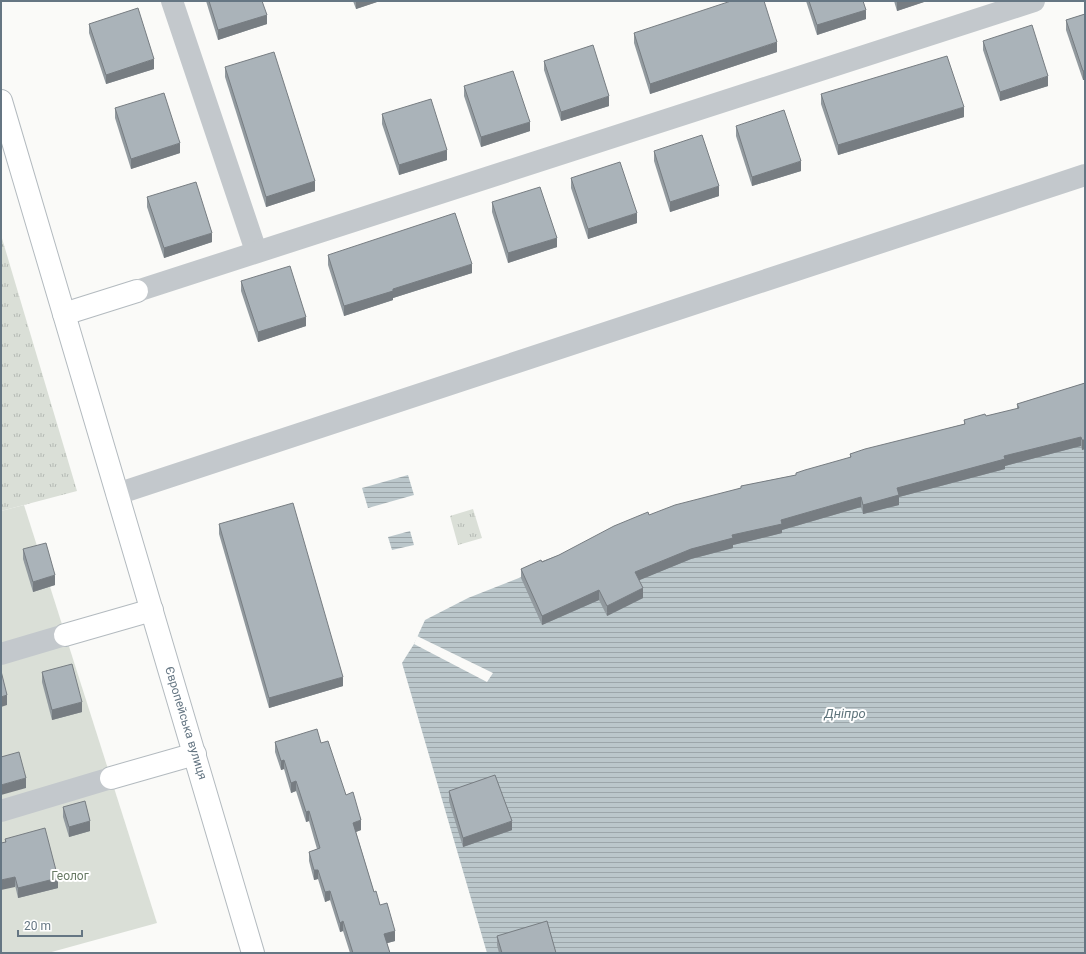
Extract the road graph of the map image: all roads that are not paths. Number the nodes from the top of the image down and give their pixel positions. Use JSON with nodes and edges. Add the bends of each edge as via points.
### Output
{"nodes":[{"id":1,"x":172,"y":1,"type":"edge"},
{"id":2,"x":1034,"y":1,"type":"edge"},
{"id":3,"x":1,"y":101,"type":"edge"},
{"id":4,"x":1085,"y":175,"type":"edge"},
{"id":5,"x":256,"y":251,"type":"junction"},
{"id":6,"x":64,"y":314,"type":"junction"},
{"id":7,"x":117,"y":494,"type":"junction"},
{"id":8,"x":152,"y":610,"type":"junction"},
{"id":9,"x":1,"y":654,"type":"edge"},
{"id":10,"x":195,"y":754,"type":"junction"},
{"id":11,"x":1,"y":811,"type":"edge"},
{"id":12,"x":254,"y":953,"type":"edge"}],
"edges":[{"from":1,"to":5,"type":"street"},
{"from":2,"to":5,"type":"street"},
{"from":3,"to":6,"type":"street","name":"Європейська вулиця"},
{"from":4,"to":7,"type":"street"},
{"from":5,"to":6,"type":"street"},
{"from":6,"to":7,"type":"street","name":"Європейська вулиця"},
{"from":7,"to":8,"type":"street","name":"Європейська вулиця"},
{"from":8,"to":9,"type":"street"},
{"from":8,"to":10,"type":"street","name":"Європейська вулиця"},
{"from":10,"to":11,"type":"street"},
{"from":10,"to":12,"type":"street","name":"Європейська вулиця"}]}
